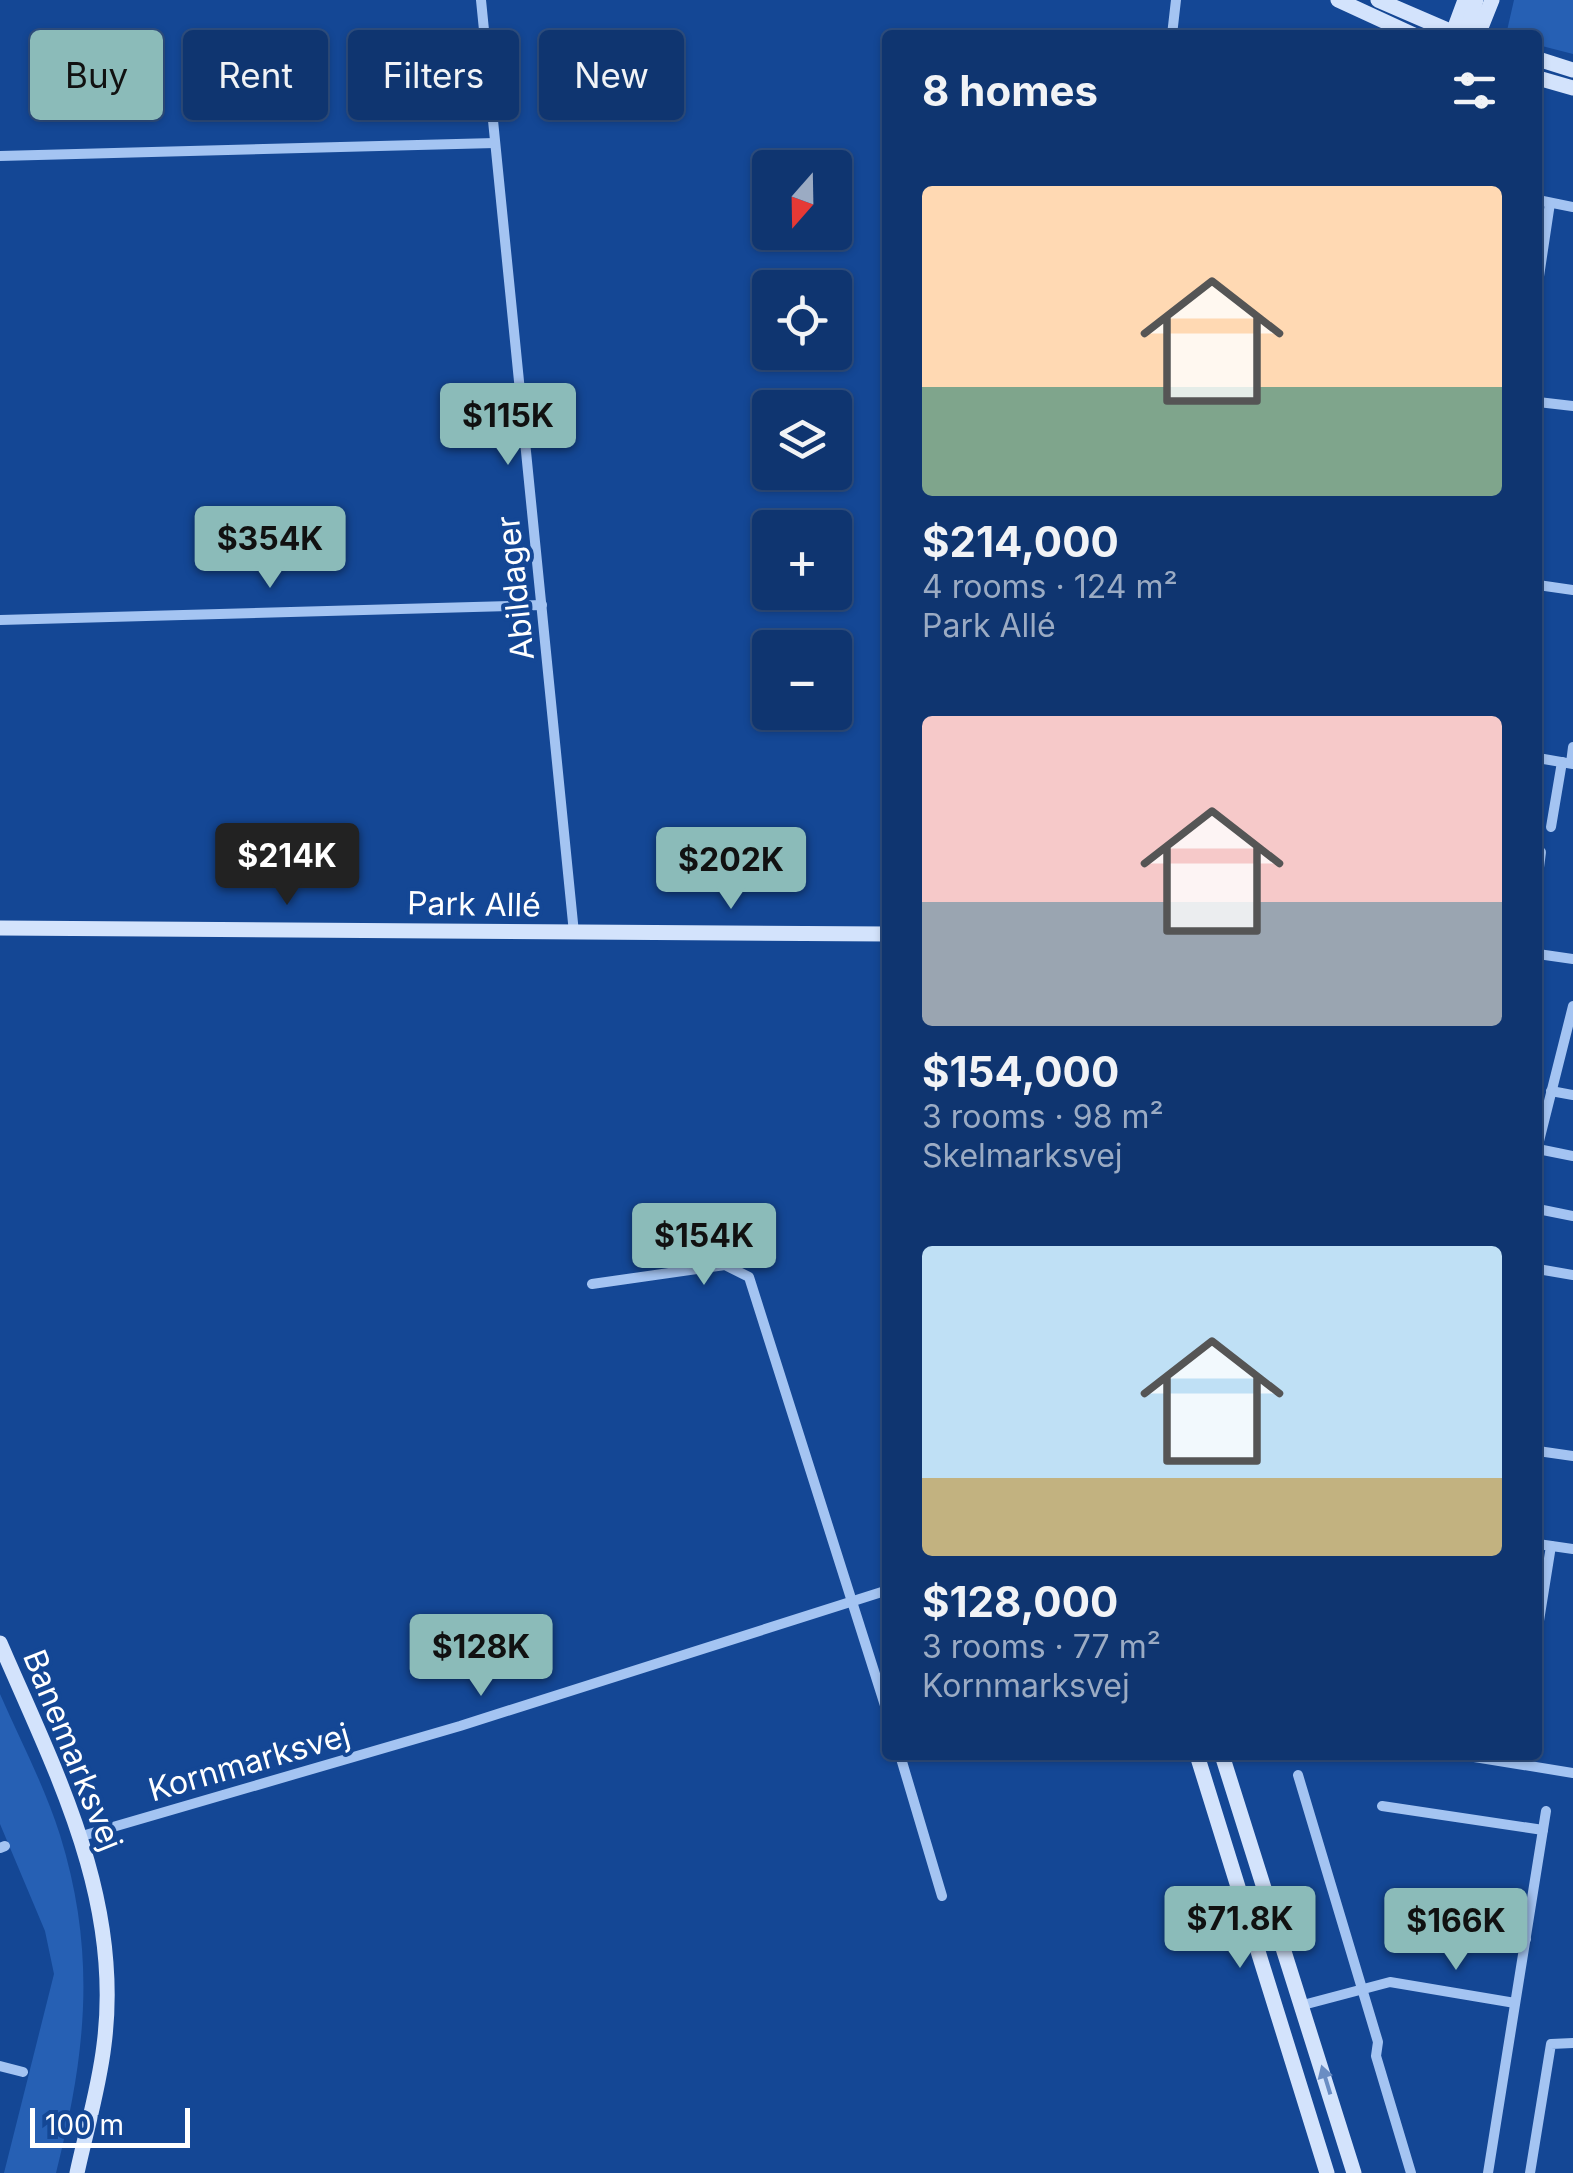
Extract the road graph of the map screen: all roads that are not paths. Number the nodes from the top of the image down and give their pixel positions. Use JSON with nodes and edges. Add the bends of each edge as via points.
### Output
{"nodes":[{"id":1,"x":481,"y":0,"type":"edge"},
{"id":2,"x":1176,"y":0,"type":"edge"},
{"id":3,"x":1338,"y":0,"type":"edge"},
{"id":4,"x":1378,"y":0,"type":"edge"},
{"id":5,"x":1465,"y":0,"type":"edge"},
{"id":6,"x":1476,"y":0,"type":"edge"},
{"id":7,"x":1492,"y":0,"type":"edge"},
{"id":8,"x":1173,"y":30,"type":"edge"},
{"id":9,"x":1403,"y":30,"type":"edge"},
{"id":10,"x":1446,"y":30,"type":"edge"},
{"id":11,"x":1458,"y":30,"type":"edge"},
{"id":12,"x":1460,"y":30,"type":"edge"},
{"id":13,"x":1480,"y":30,"type":"edge"},
{"id":14,"x":1542,"y":60,"type":"edge"},
{"id":15,"x":1573,"y":70,"type":"edge"},
{"id":16,"x":1542,"y":79,"type":"edge"},
{"id":17,"x":1573,"y":88,"type":"edge"},
{"id":18,"x":496,"y":142,"type":"junction"},
{"id":19,"x":0,"y":156,"type":"edge"},
{"id":20,"x":1542,"y":201,"type":"edge"},
{"id":21,"x":1550,"y":203,"type":"junction"},
{"id":22,"x":1573,"y":207,"type":"edge"},
{"id":23,"x":1542,"y":256,"type":"edge"},
{"id":24,"x":1542,"y":402,"type":"edge"},
{"id":25,"x":1573,"y":406,"type":"edge"},
{"id":26,"x":1542,"y":586,"type":"edge"},
{"id":27,"x":1573,"y":590,"type":"edge"},
{"id":28,"x":542,"y":605,"type":"junction"},
{"id":29,"x":0,"y":620,"type":"edge"},
{"id":30,"x":1573,"y":747,"type":"edge"},
{"id":31,"x":1542,"y":759,"type":"edge"},
{"id":32,"x":1568,"y":763,"type":"edge"},
{"id":33,"x":1552,"y":826,"type":"dead end"},
{"id":34,"x":0,"y":928,"type":"edge"},
{"id":35,"x":574,"y":933,"type":"junction"},
{"id":36,"x":882,"y":934,"type":"edge"},
{"id":37,"x":1542,"y":955,"type":"edge"},
{"id":38,"x":1573,"y":959,"type":"edge"},
{"id":39,"x":1573,"y":1006,"type":"edge"},
{"id":40,"x":1552,"y":1091,"type":"junction"},
{"id":41,"x":1573,"y":1096,"type":"edge"},
{"id":42,"x":1542,"y":1104,"type":"edge"},
{"id":43,"x":1542,"y":1148,"type":"edge"},
{"id":44,"x":1573,"y":1156,"type":"edge"},
{"id":45,"x":1542,"y":1210,"type":"edge"},
{"id":46,"x":1573,"y":1216,"type":"edge"},
{"id":47,"x":1542,"y":1270,"type":"edge"},
{"id":48,"x":1573,"y":1275,"type":"edge"},
{"id":49,"x":592,"y":1284,"type":"dead end"},
{"id":50,"x":1542,"y":1452,"type":"edge"},
{"id":51,"x":1573,"y":1456,"type":"edge"},
{"id":52,"x":1542,"y":1545,"type":"edge"},
{"id":53,"x":1551,"y":1546,"type":"junction"},
{"id":54,"x":1573,"y":1550,"type":"edge"},
{"id":55,"x":882,"y":1592,"type":"edge"},
{"id":56,"x":1542,"y":1596,"type":"edge"},
{"id":57,"x":853,"y":1600,"type":"junction"},
{"id":58,"x":0,"y":1643,"type":"edge"},
{"id":59,"x":882,"y":1695,"type":"edge"},
{"id":60,"x":901,"y":1760,"type":"edge"},
{"id":61,"x":1199,"y":1760,"type":"edge"},
{"id":62,"x":1224,"y":1760,"type":"edge"},
{"id":63,"x":1516,"y":1760,"type":"edge"},
{"id":64,"x":1573,"y":1774,"type":"edge"},
{"id":65,"x":1298,"y":1775,"type":"dead end"},
{"id":66,"x":1382,"y":1806,"type":"dead end"},
{"id":67,"x":1546,"y":1811,"type":"dead end"},
{"id":68,"x":1543,"y":1830,"type":"junction"},
{"id":69,"x":82,"y":1836,"type":"junction"},
{"id":70,"x":942,"y":1896,"type":"dead end"},
{"id":71,"x":1400,"y":1916,"type":"dead end"},
{"id":72,"x":1526,"y":1939,"type":"junction"},
{"id":73,"x":1362,"y":1988,"type":"junction"},
{"id":74,"x":1516,"y":2004,"type":"junction"},
{"id":75,"x":1303,"y":2005,"type":"junction"},
{"id":76,"x":1276,"y":2012,"type":"junction"},
{"id":77,"x":1573,"y":2043,"type":"edge"},
{"id":78,"x":0,"y":2066,"type":"edge"},
{"id":79,"x":22,"y":2072,"type":"dead end"},
{"id":80,"x":77,"y":2173,"type":"edge"},
{"id":81,"x":1327,"y":2173,"type":"edge"},
{"id":82,"x":1354,"y":2173,"type":"edge"},
{"id":83,"x":1411,"y":2173,"type":"edge"},
{"id":84,"x":1488,"y":2173,"type":"edge"},
{"id":85,"x":1530,"y":2173,"type":"edge"}],
"edges":[{"from":1,"to":18,"type":"street","name":"Abildager"},
{"from":2,"to":8,"type":"street"},
{"from":3,"to":9,"type":"street"},
{"from":4,"to":10,"type":"street"},
{"from":5,"to":11,"type":"street"},
{"from":6,"to":12,"type":"street"},
{"from":7,"to":13,"type":"street"},
{"from":14,"to":15,"type":"street"},
{"from":16,"to":17,"type":"street"},
{"from":18,"to":19,"type":"street"},
{"from":18,"to":28,"type":"street","name":"Abildager"},
{"from":20,"to":21,"type":"street"},
{"from":21,"to":22,"type":"street"},
{"from":21,"to":23,"type":"street"},
{"from":24,"to":25,"type":"street"},
{"from":26,"to":27,"type":"street"},
{"from":28,"to":29,"type":"street"},
{"from":28,"to":35,"type":"street","name":"Abildager"},
{"from":30,"to":32,"type":"street"},
{"from":31,"to":32,"type":"street"},
{"from":32,"to":33,"type":"street"},
{"from":34,"to":35,"type":"street","name":"Park Allé"},
{"from":35,"to":36,"type":"street","name":"Park Allé"},
{"from":37,"to":38,"type":"street"},
{"from":39,"to":40,"type":"street"},
{"from":40,"to":41,"type":"street"},
{"from":40,"to":42,"type":"street"},
{"from":43,"to":44,"type":"street"},
{"from":45,"to":46,"type":"street"},
{"from":47,"to":48,"type":"street"},
{"from":49,"to":57,"type":"street","via":[[725,1265],[750,1277]]},
{"from":50,"to":51,"type":"street"},
{"from":52,"to":53,"type":"street"},
{"from":53,"to":54,"type":"street"},
{"from":53,"to":56,"type":"street"},
{"from":55,"to":57,"type":"street","name":"Kornmarksvej"},
{"from":57,"to":59,"type":"street"},
{"from":57,"to":69,"type":"street","name":"Kornmarksvej","via":[[460,1726]]},
{"from":58,"to":69,"type":"street","name":"Banemarksvej"},
{"from":60,"to":70,"type":"street"},
{"from":61,"to":76,"type":"street"},
{"from":62,"to":75,"type":"street"},
{"from":63,"to":64,"type":"street"},
{"from":65,"to":73,"type":"street"},
{"from":66,"to":68,"type":"street"},
{"from":67,"to":68,"type":"street"},
{"from":68,"to":72,"type":"street"},
{"from":69,"to":80,"type":"street","name":"Banemarksvej","via":[[106,1940],[107,1994],[104,2044]]},
{"from":71,"to":72,"type":"street"},
{"from":72,"to":74,"type":"street"},
{"from":73,"to":74,"type":"street","via":[[1390,1982]]},
{"from":73,"to":75,"type":"street"},
{"from":73,"to":83,"type":"street"},
{"from":74,"to":84,"type":"street"},
{"from":75,"to":76,"type":"street"},
{"from":82,"to":75,"type":"street","one_way":true},
{"from":76,"to":81,"type":"street"},
{"from":77,"to":85,"type":"street","via":[[1551,2044]]},
{"from":78,"to":79,"type":"street"}]}
